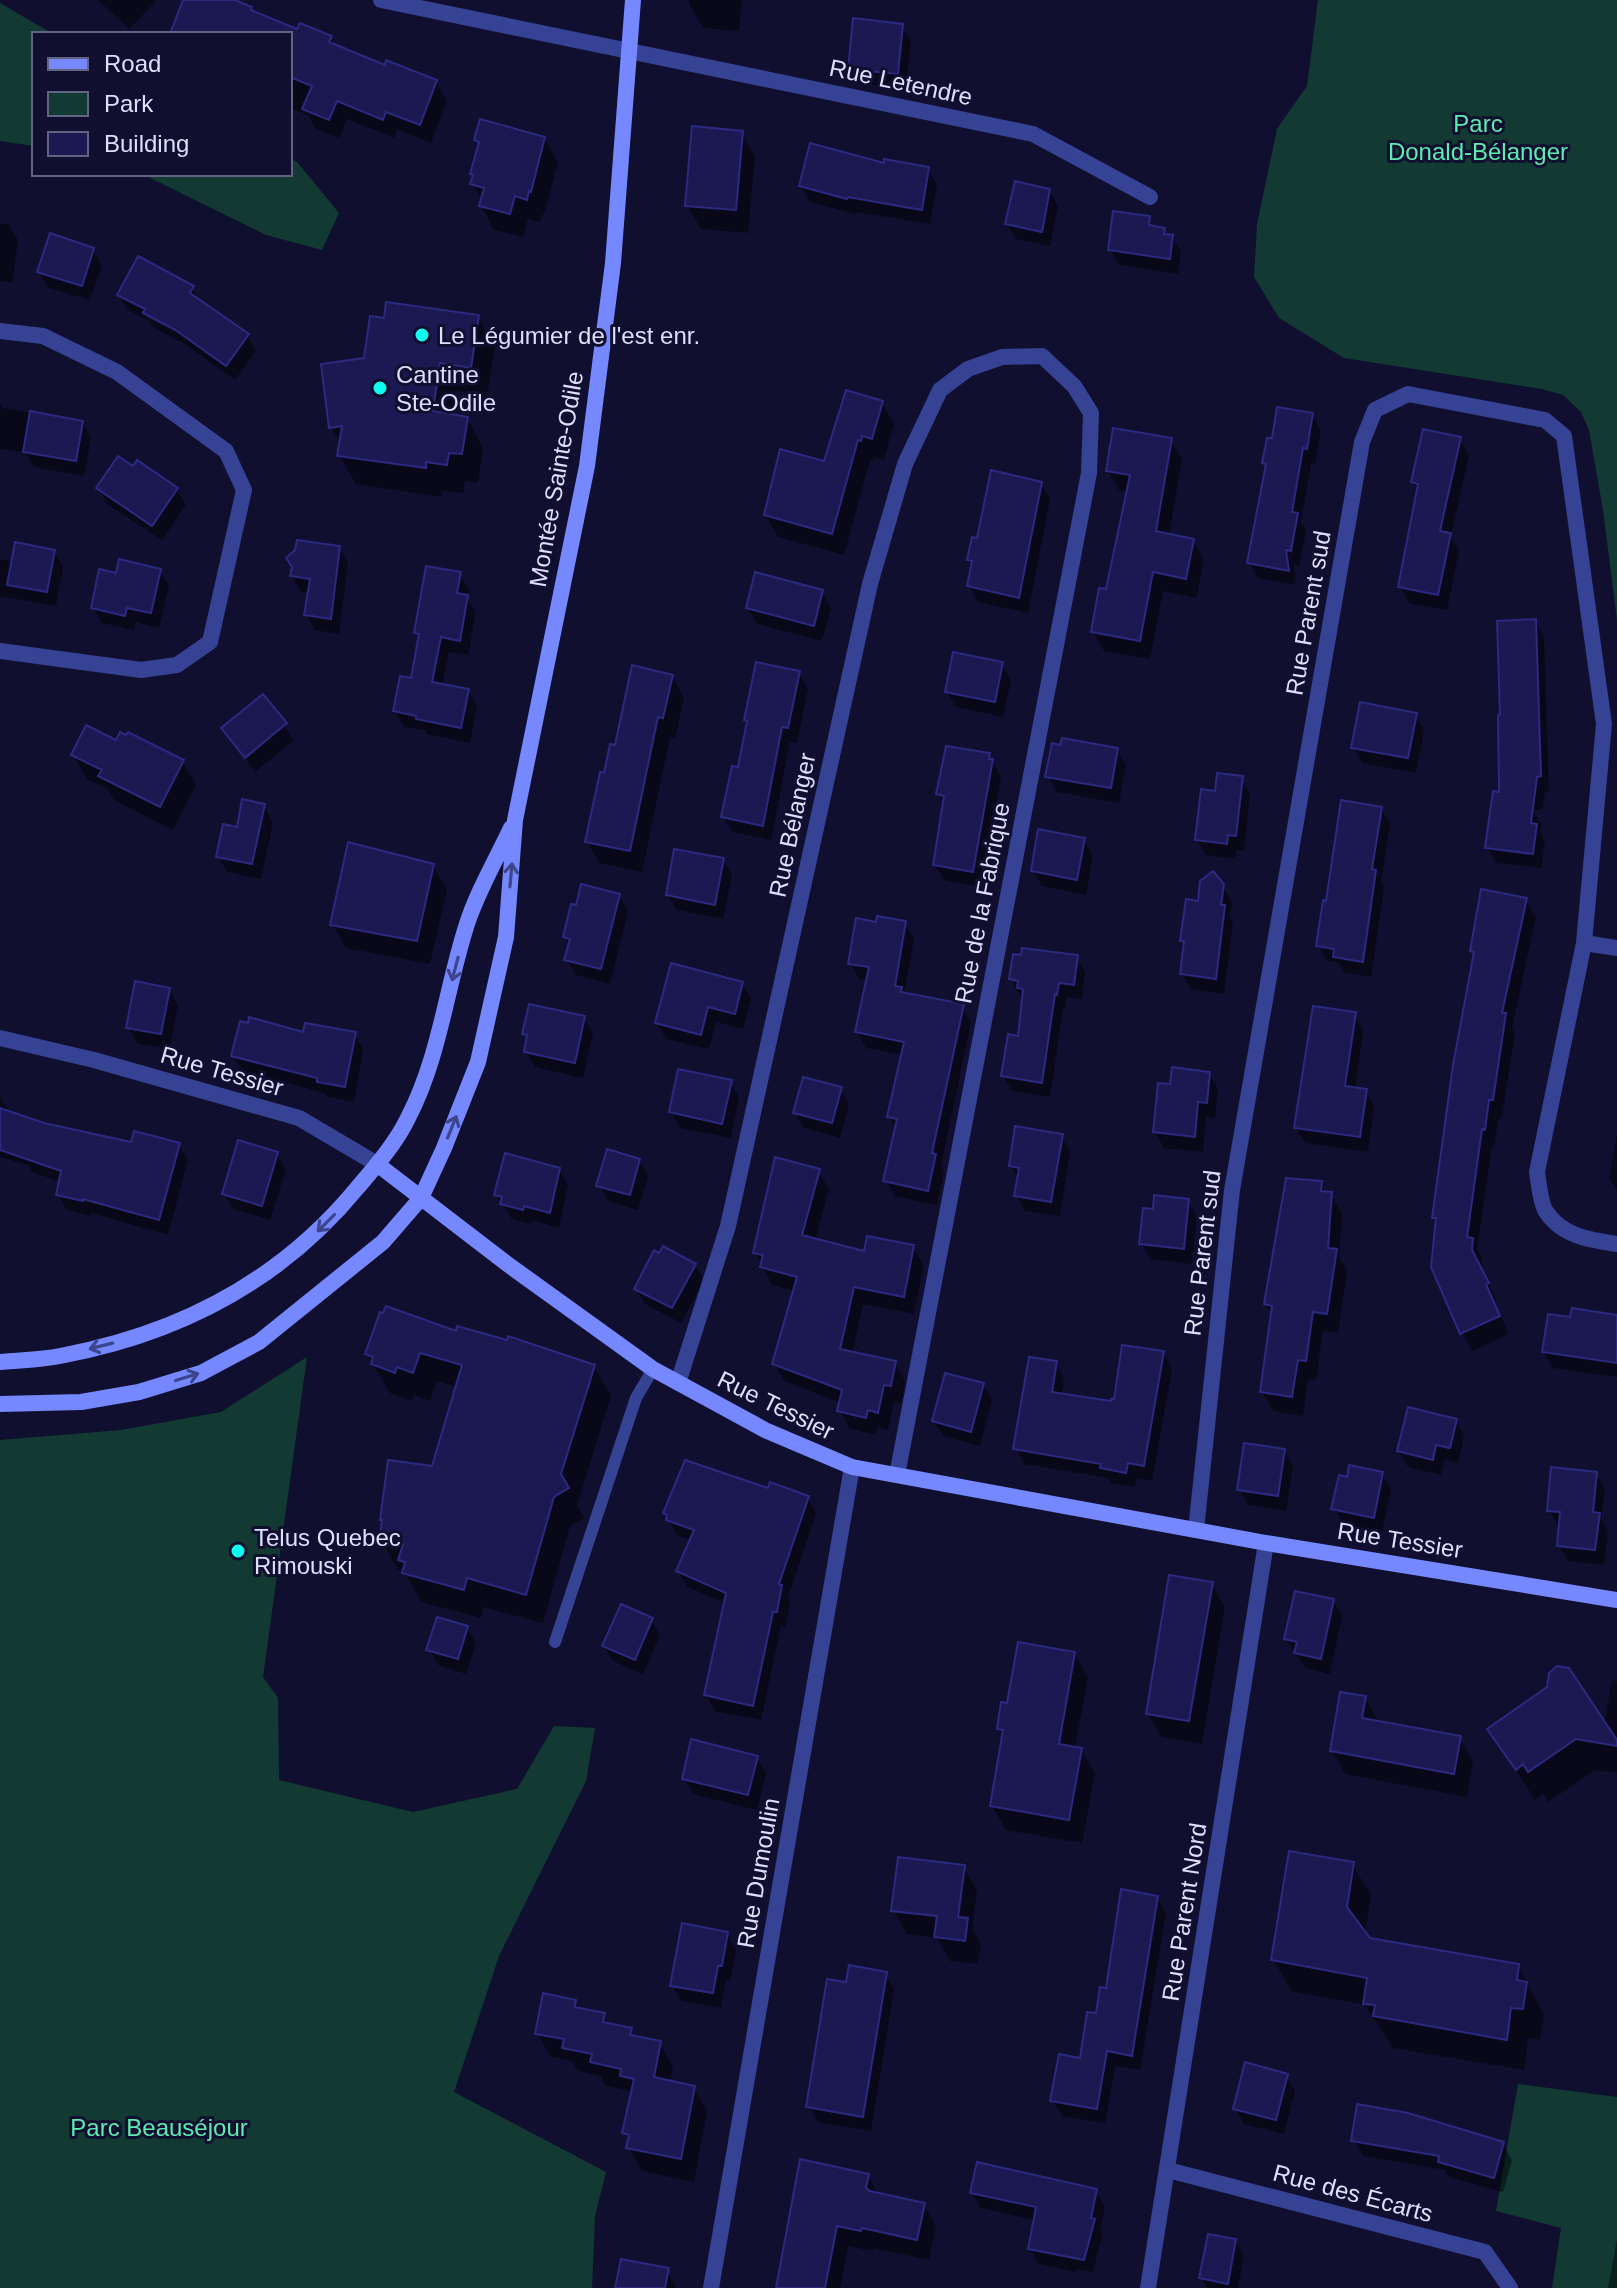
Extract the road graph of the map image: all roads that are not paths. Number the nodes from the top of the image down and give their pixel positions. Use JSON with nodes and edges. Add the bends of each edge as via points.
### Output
{"nodes":[{"id":1,"x":381,"y":0,"type":"edge"},
{"id":2,"x":633,"y":0,"type":"edge"},
{"id":3,"x":631,"y":51,"type":"junction"},
{"id":4,"x":1150,"y":197,"type":"dead end"},
{"id":5,"x":0,"y":331,"type":"edge"},
{"id":6,"x":1042,"y":356,"type":"joint"},
{"id":7,"x":0,"y":651,"type":"edge"},
{"id":8,"x":515,"y":820,"type":"junction"},
{"id":9,"x":1584,"y":943,"type":"junction"},
{"id":10,"x":1617,"y":948,"type":"edge"},
{"id":11,"x":0,"y":1038,"type":"edge"},
{"id":12,"x":377,"y":1164,"type":"junction"},
{"id":13,"x":421,"y":1198,"type":"junction"},
{"id":14,"x":1617,"y":1244,"type":"edge"},
{"id":15,"x":0,"y":1362,"type":"edge"},
{"id":16,"x":653,"y":1369,"type":"junction"},
{"id":17,"x":678,"y":1383,"type":"junction"},
{"id":18,"x":0,"y":1404,"type":"edge"},
{"id":19,"x":852,"y":1467,"type":"junction"},
{"id":20,"x":897,"y":1475,"type":"junction"},
{"id":21,"x":1196,"y":1530,"type":"junction"},
{"id":22,"x":1266,"y":1543,"type":"junction"},
{"id":23,"x":1617,"y":1600,"type":"edge"},
{"id":24,"x":555,"y":1642,"type":"dead end"},
{"id":25,"x":1168,"y":2170,"type":"junction"},
{"id":26,"x":711,"y":2288,"type":"edge"},
{"id":27,"x":1148,"y":2288,"type":"edge"},
{"id":28,"x":1510,"y":2288,"type":"edge"}],
"edges":[{"from":1,"to":3,"type":"street","name":"Rue Letendre"},
{"from":2,"to":3,"type":"main road","name":"Montée Sainte-Odile"},
{"from":3,"to":4,"type":"street","name":"Rue Letendre","via":[[1033,134]]},
{"from":3,"to":8,"type":"main road","name":"Montée Sainte-Odile","via":[[613,263],[587,466]]},
{"from":5,"to":7,"type":"street","via":[[43,336],[117,372],[226,451],[244,490],[210,642],[177,665],[141,670]]},
{"from":6,"to":17,"type":"street","name":"Rue Bélanger","via":[[1002,357],[968,369],[940,390],[905,464],[870,584],[728,1226]]},
{"from":6,"to":20,"type":"street","name":"Rue de la Fabrique","via":[[1074,386],[1091,413],[1089,473]]},
{"from":8,"to":12,"type":"main road","name":"Montée Sainte-Odile","one_way":true,"via":[[466,924],[430,1062],[408,1119]]},
{"from":13,"to":8,"type":"main road","name":"Montée Sainte-Odile","one_way":true,"via":[[478,1062],[506,937]]},
{"from":9,"to":10,"type":"street"},
{"from":9,"to":14,"type":"street","name":"Rue Parent sud","via":[[1537,1172],[1544,1208],[1560,1227],[1582,1239]]},
{"from":9,"to":21,"type":"street","name":"Rue Parent sud","via":[[1604,724],[1564,436],[1545,420],[1408,394],[1375,410],[1362,442],[1232,1190]]},
{"from":11,"to":12,"type":"street","name":"Rue Tessier","via":[[299,1118]]},
{"from":12,"to":13,"type":"main road","name":"Rue Tessier"},
{"from":12,"to":15,"type":"main road","name":"Montée Sainte-Odile","one_way":true,"via":[[322,1228],[265,1274],[202,1313],[150,1334],[59,1357]]},
{"from":13,"to":16,"type":"main road","name":"Rue Tessier"},
{"from":18,"to":13,"type":"main road","name":"Montée Sainte-Odile","one_way":true,"via":[[81,1402],[201,1373],[259,1342],[302,1308],[383,1242]]},
{"from":16,"to":17,"type":"main road","name":"Rue Tessier"},
{"from":16,"to":24,"type":"lane","via":[[636,1398]]},
{"from":17,"to":19,"type":"main road","name":"Rue Tessier","via":[[765,1430]]},
{"from":19,"to":20,"type":"main road","name":"Rue Tessier"},
{"from":19,"to":26,"type":"street","name":"Rue Dumoulin"},
{"from":20,"to":21,"type":"main road","name":"Rue Tessier"},
{"from":21,"to":22,"type":"main road","name":"Rue Tessier"},
{"from":22,"to":23,"type":"main road","name":"Rue Tessier"},
{"from":22,"to":25,"type":"street","name":"Rue Parent Nord"},
{"from":25,"to":27,"type":"street","name":"Rue Parent Nord"},
{"from":25,"to":28,"type":"street","name":"Rue des Écarts","via":[[1485,2252]]}]}
